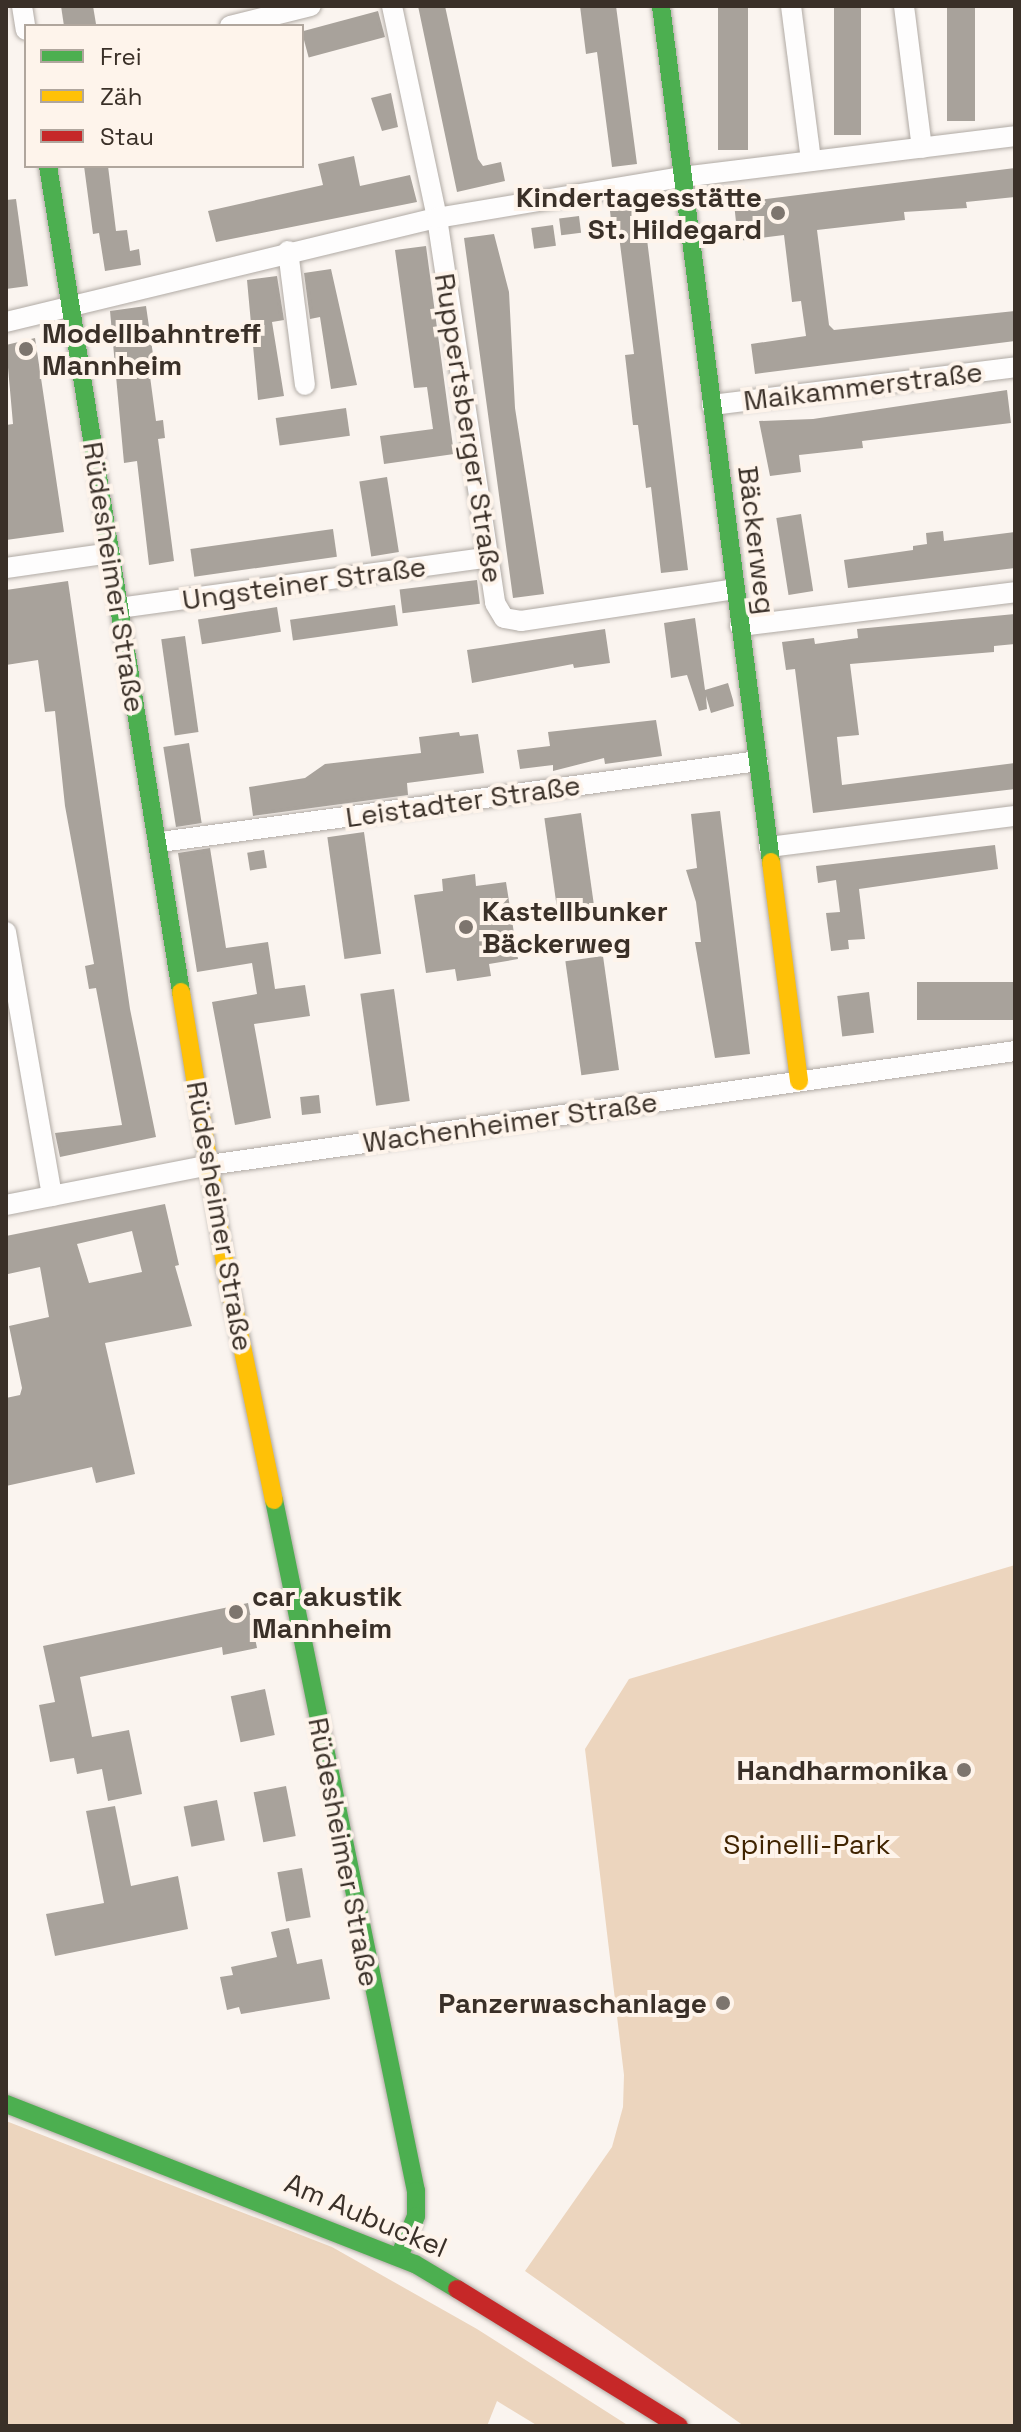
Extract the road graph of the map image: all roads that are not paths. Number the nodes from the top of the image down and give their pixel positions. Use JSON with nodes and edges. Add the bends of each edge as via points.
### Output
{"nodes":[{"id":1,"x":392,"y":6,"type":"edge"},
{"id":2,"x":661,"y":6,"type":"edge"},
{"id":3,"x":791,"y":6,"type":"edge"},
{"id":4,"x":904,"y":6,"type":"edge"},
{"id":5,"x":301,"y":7,"type":"edge"},
{"id":6,"x":237,"y":24,"type":"edge"},
{"id":7,"x":1015,"y":136,"type":"edge"},
{"id":8,"x":922,"y":148,"type":"junction"},
{"id":9,"x":811,"y":161,"type":"junction"},
{"id":10,"x":48,"y":168,"type":"edge"},
{"id":11,"x":682,"y":177,"type":"junction"},
{"id":12,"x":437,"y":218,"type":"junction"},
{"id":13,"x":288,"y":251,"type":"junction"},
{"id":14,"x":71,"y":305,"type":"junction"},
{"id":15,"x":6,"y":322,"type":"edge"},
{"id":16,"x":1015,"y":367,"type":"edge"},
{"id":17,"x":305,"y":385,"type":"dead end"},
{"id":18,"x":712,"y":405,"type":"junction"},
{"id":19,"x":110,"y":553,"type":"junction"},
{"id":20,"x":489,"y":557,"type":"junction"},
{"id":21,"x":6,"y":568,"type":"edge"},
{"id":22,"x":735,"y":589,"type":"junction"},
{"id":23,"x":1015,"y":592,"type":"edge"},
{"id":24,"x":119,"y":608,"type":"junction"},
{"id":25,"x":740,"y":626,"type":"junction"},
{"id":26,"x":758,"y":761,"type":"junction"},
{"id":27,"x":1015,"y":816,"type":"edge"},
{"id":28,"x":168,"y":841,"type":"dead end"},
{"id":29,"x":769,"y":847,"type":"junction"},
{"id":30,"x":6,"y":932,"type":"edge"},
{"id":31,"x":1015,"y":1051,"type":"edge"},
{"id":32,"x":799,"y":1081,"type":"junction"},
{"id":33,"x":209,"y":1165,"type":"junction"},
{"id":34,"x":52,"y":1196,"type":"junction"},
{"id":35,"x":6,"y":1205,"type":"edge"},
{"id":36,"x":6,"y":2104,"type":"edge"},
{"id":37,"x":399,"y":2257,"type":"junction"},
{"id":38,"x":679,"y":2426,"type":"edge"}],
"edges":[{"from":1,"to":12,"type":"street","name":"Ruppertsberger Straße"},
{"from":2,"to":11,"type":"street","name":"Bäckerweg"},
{"from":3,"to":9,"type":"street"},
{"from":4,"to":8,"type":"street"},
{"from":5,"to":6,"type":"street"},
{"from":7,"to":8,"type":"street"},
{"from":8,"to":9,"type":"street"},
{"from":9,"to":11,"type":"street"},
{"from":10,"to":14,"type":"street","name":"Rüdesheimer Straße"},
{"from":11,"to":12,"type":"street"},
{"from":11,"to":18,"type":"street","name":"Bäckerweg"},
{"from":12,"to":13,"type":"street"},
{"from":12,"to":20,"type":"street","name":"Ruppertsberger Straße"},
{"from":13,"to":14,"type":"street"},
{"from":13,"to":17,"type":"street"},
{"from":14,"to":15,"type":"street"},
{"from":14,"to":19,"type":"street","name":"Rüdesheimer Straße"},
{"from":16,"to":18,"type":"street","name":"Maikammerstraße"},
{"from":18,"to":22,"type":"street","name":"Bäckerweg"},
{"from":19,"to":21,"type":"street"},
{"from":19,"to":24,"type":"street","name":"Rüdesheimer Straße"},
{"from":20,"to":22,"type":"street","name":"Ruppertsberger Straße","via":[[495,603],[504,618],[521,621]]},
{"from":20,"to":24,"type":"street","name":"Ungsteiner Straße"},
{"from":22,"to":25,"type":"street","name":"Bäckerweg"},
{"from":23,"to":25,"type":"street"},
{"from":24,"to":33,"type":"street","name":"Rüdesheimer Straße"},
{"from":25,"to":26,"type":"street","name":"Bäckerweg"},
{"from":26,"to":28,"type":"street","name":"Leistadter Straße"},
{"from":26,"to":29,"type":"street","name":"Bäckerweg"},
{"from":27,"to":29,"type":"street"},
{"from":29,"to":32,"type":"street","name":"Bäckerweg"},
{"from":30,"to":34,"type":"street"},
{"from":31,"to":32,"type":"street","name":"Wachenheimer Straße"},
{"from":32,"to":33,"type":"street","name":"Wachenheimer Straße"},
{"from":33,"to":34,"type":"street","name":"Wachenheimer Straße"},
{"from":33,"to":37,"type":"street","name":"Rüdesheimer Straße","via":[[416,2191],[417,2213]]},
{"from":34,"to":35,"type":"street","name":"Wachenheimer Straße"},
{"from":36,"to":37,"type":"street","name":"Am Aubuckel"},
{"from":37,"to":38,"type":"street","name":"Am Aubuckel"}]}
